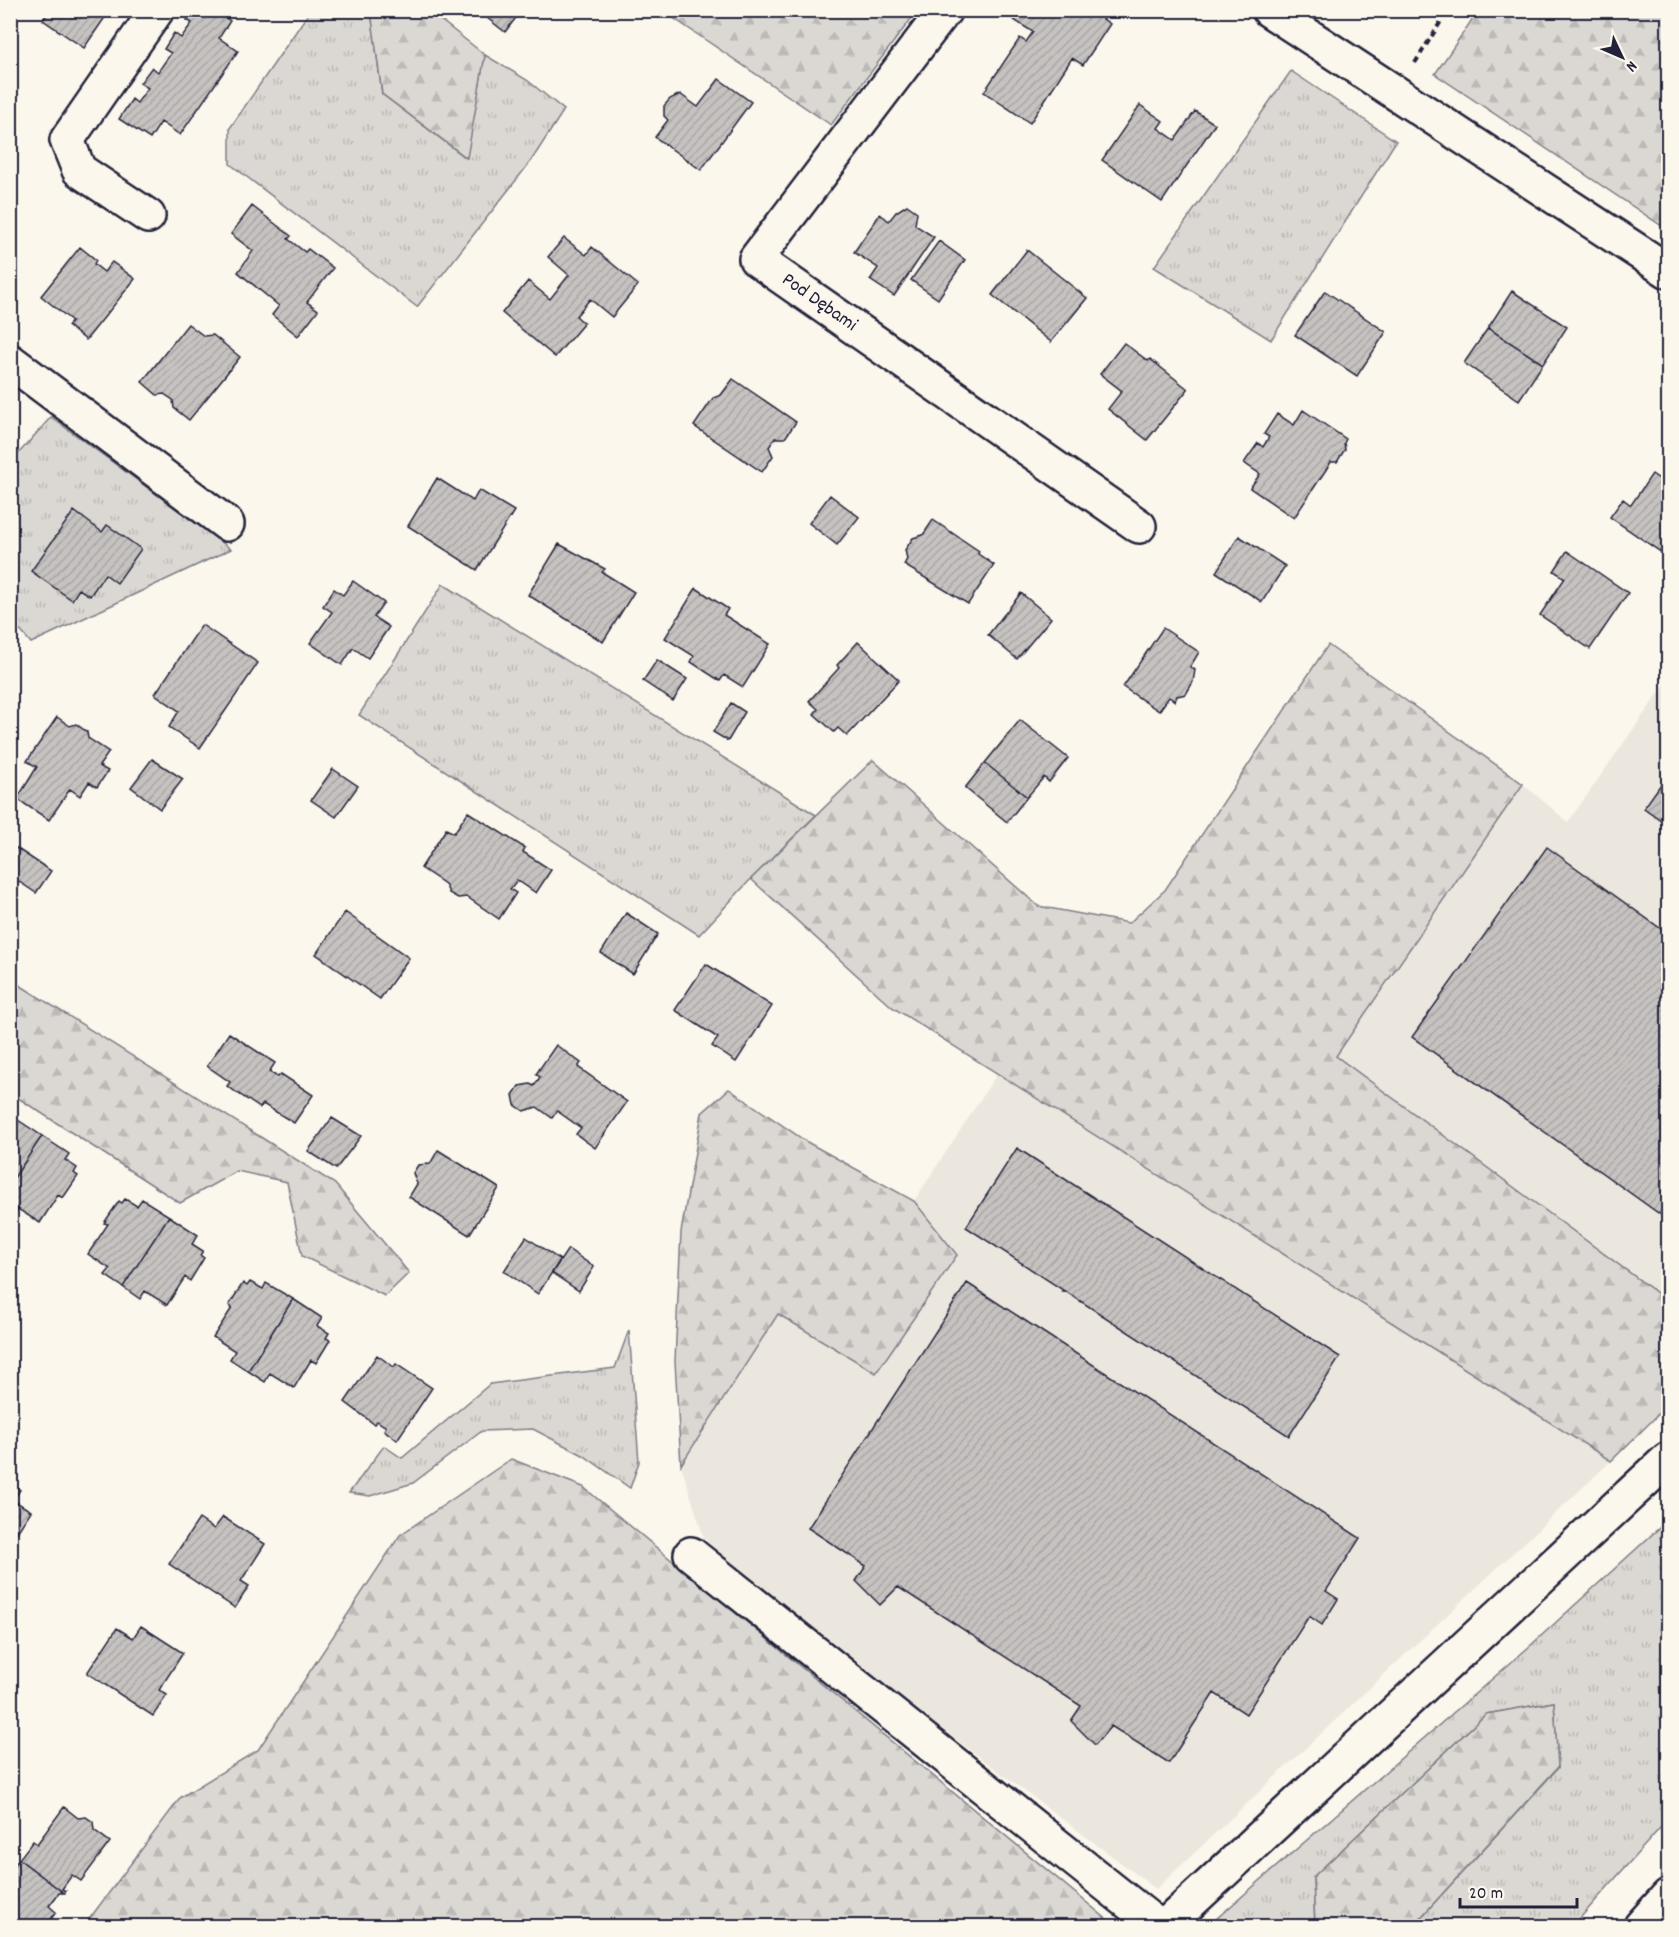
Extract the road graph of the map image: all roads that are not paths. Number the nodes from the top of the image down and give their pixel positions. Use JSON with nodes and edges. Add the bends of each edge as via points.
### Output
{"nodes":[{"id":1,"x":156,"y":10,"type":"edge"},
{"id":2,"x":945,"y":10,"type":"edge"},
{"id":3,"x":1269,"y":10,"type":"edge"},
{"id":4,"x":148,"y":216,"type":"dead end"},
{"id":5,"x":1668,"y":271,"type":"edge"},
{"id":6,"x":10,"y":361,"type":"edge"},
{"id":7,"x":227,"y":524,"type":"dead end"},
{"id":8,"x":1139,"y":526,"type":"dead end"},
{"id":9,"x":1668,"y":1459,"type":"edge"},
{"id":10,"x":691,"y":1554,"type":"dead end"},
{"id":11,"x":1668,"y":1896,"type":"edge"},
{"id":12,"x":1158,"y":1926,"type":"edge"},
{"id":13,"x":1165,"y":1926,"type":"edge"},
{"id":14,"x":1641,"y":1926,"type":"edge"}],
"edges":[{"from":1,"to":4,"type":"main road","via":[[67,140],[79,170]]},
{"from":2,"to":8,"type":"main road","name":"Pod Dębami","via":[[756,259]]},
{"from":3,"to":5,"type":"main road"},
{"from":6,"to":7,"type":"main road"},
{"from":9,"to":13,"type":"main road"},
{"from":10,"to":12,"type":"main road"},
{"from":11,"to":14,"type":"main road"}]}
